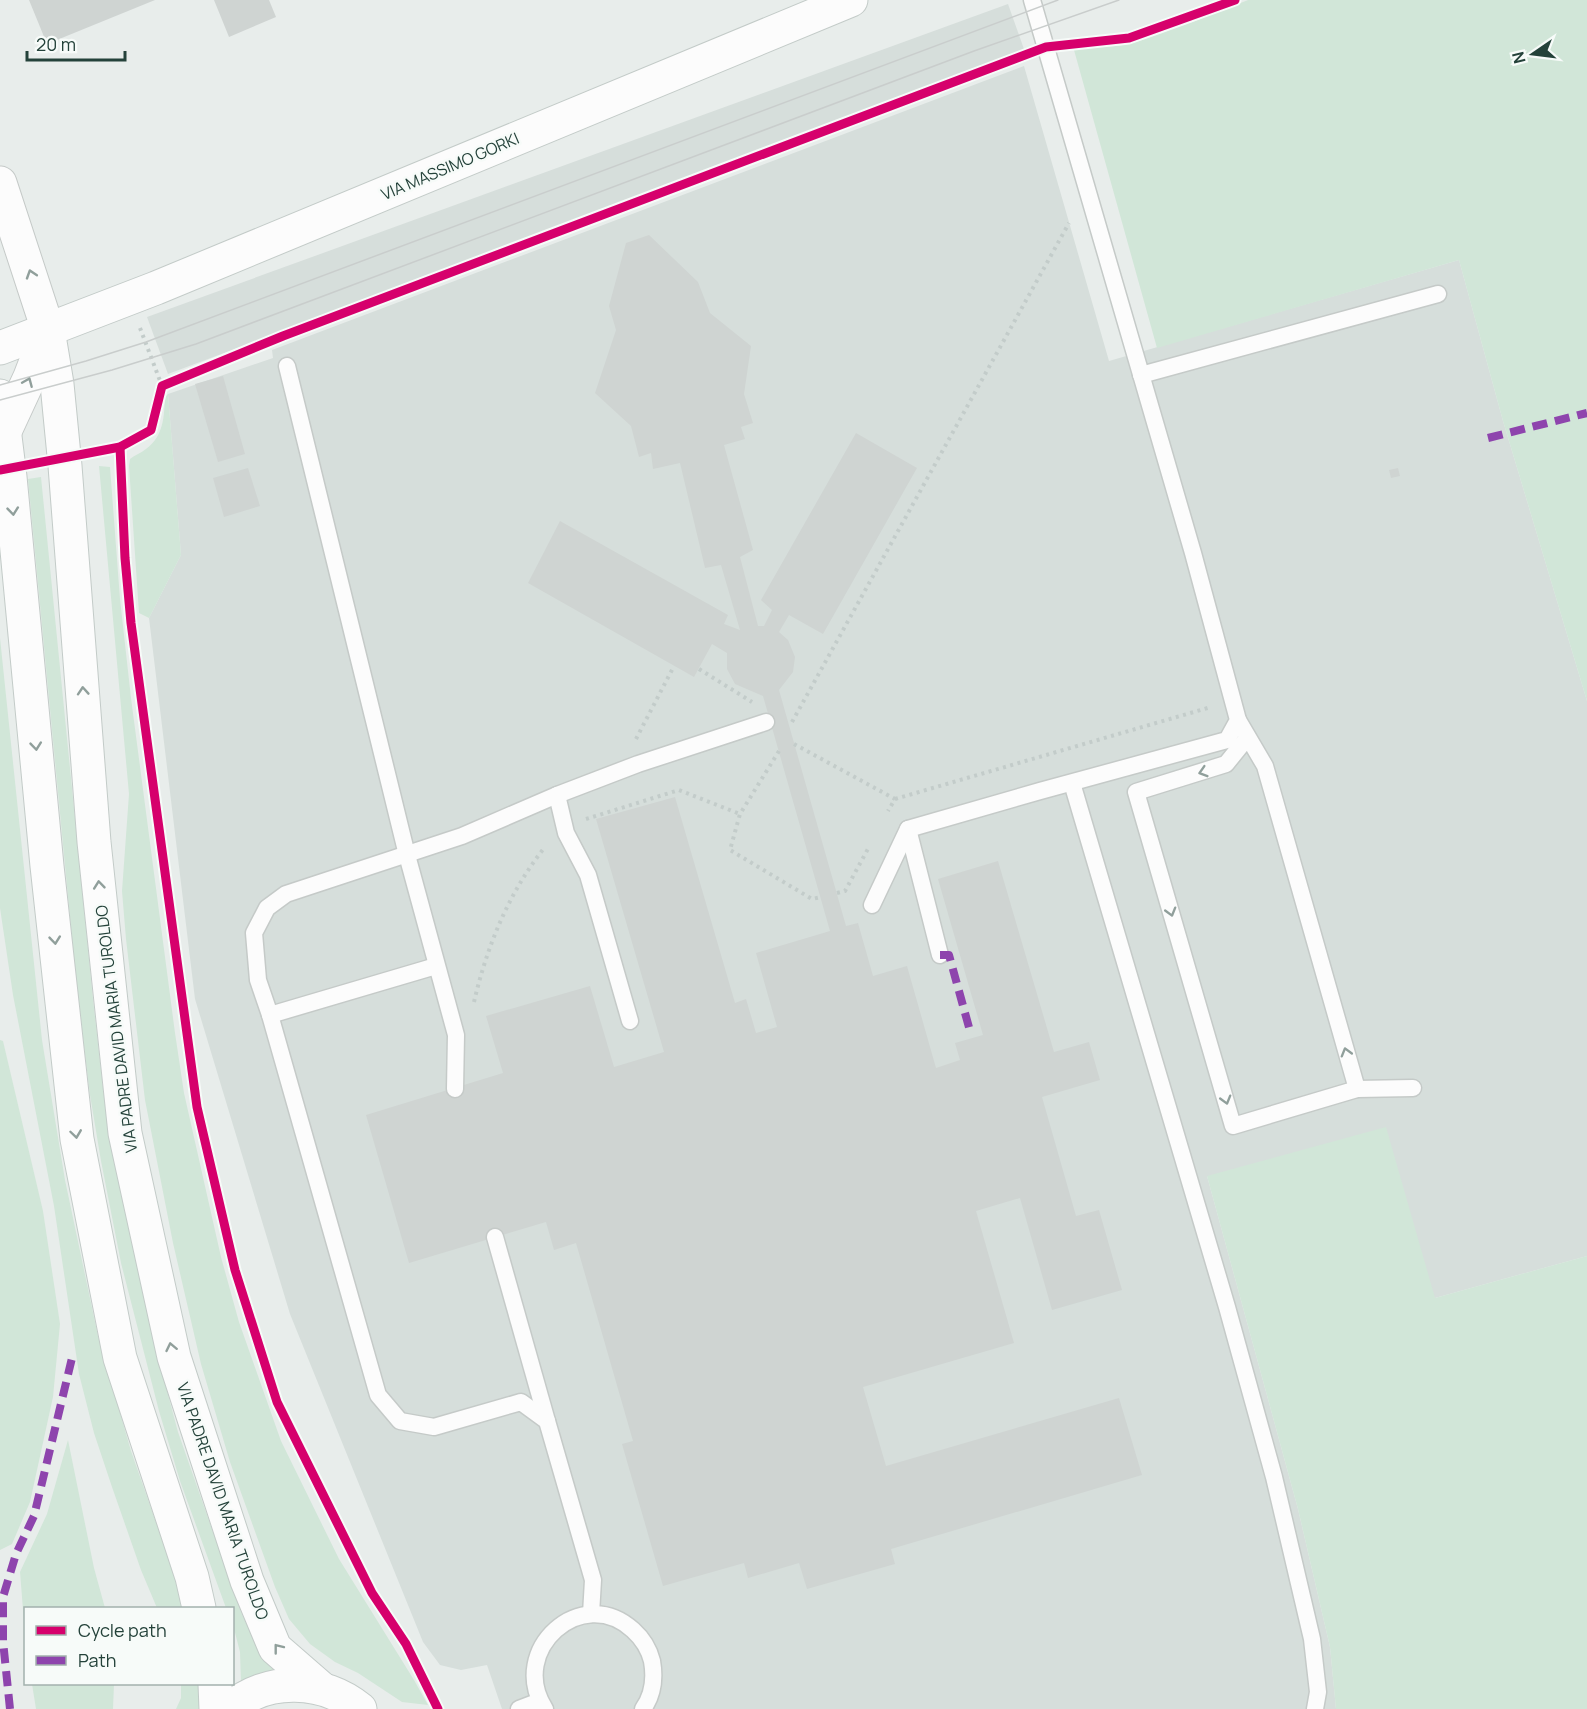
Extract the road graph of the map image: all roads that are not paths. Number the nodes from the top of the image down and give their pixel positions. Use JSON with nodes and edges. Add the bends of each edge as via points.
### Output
{"nodes":[{"id":1,"x":851,"y":0,"type":"edge"},
{"id":2,"x":1032,"y":0,"type":"edge"},
{"id":3,"x":0,"y":183,"type":"edge"},
{"id":4,"x":1438,"y":294,"type":"dead end"},
{"id":5,"x":48,"y":330,"type":"junction"},
{"id":6,"x":0,"y":348,"type":"edge"},
{"id":7,"x":288,"y":366,"type":"dead end"},
{"id":8,"x":1141,"y":375,"type":"junction"},
{"id":9,"x":0,"y":396,"type":"edge"},
{"id":10,"x":2,"y":432,"type":"edge"},
{"id":11,"x":1238,"y":720,"type":"junction"},
{"id":12,"x":766,"y":722,"type":"dead end"},
{"id":13,"x":1247,"y":738,"type":"junction"},
{"id":14,"x":1072,"y":783,"type":"junction"},
{"id":15,"x":557,"y":795,"type":"junction"},
{"id":16,"x":908,"y":829,"type":"junction"},
{"id":17,"x":407,"y":855,"type":"junction"},
{"id":18,"x":872,"y":905,"type":"dead end"},
{"id":19,"x":939,"y":955,"type":"dead end"},
{"id":20,"x":436,"y":966,"type":"junction"},
{"id":21,"x":270,"y":1015,"type":"junction"},
{"id":22,"x":630,"y":1021,"type":"dead end"},
{"id":23,"x":1413,"y":1088,"type":"dead end"},
{"id":24,"x":455,"y":1089,"type":"dead end"},
{"id":25,"x":1357,"y":1089,"type":"junction"},
{"id":26,"x":495,"y":1237,"type":"dead end"},
{"id":27,"x":547,"y":1421,"type":"junction"},
{"id":28,"x":199,"y":1607,"type":"edge"},
{"id":29,"x":591,"y":1614,"type":"junction"},
{"id":30,"x":214,"y":1685,"type":"edge"},
{"id":31,"x":321,"y":1688,"type":"junction"},
{"id":32,"x":543,"y":1705,"type":"edge"},
{"id":33,"x":216,"y":1709,"type":"edge"},
{"id":34,"x":230,"y":1709,"type":"edge"},
{"id":35,"x":360,"y":1709,"type":"edge"},
{"id":36,"x":519,"y":1709,"type":"edge"},
{"id":37,"x":643,"y":1709,"type":"edge"},
{"id":38,"x":1315,"y":1709,"type":"edge"}],
"edges":[{"from":1,"to":5,"type":"street","name":"VIA MASSIMO GORKI"},
{"from":2,"to":8,"type":"lane"},
{"from":5,"to":3,"type":"street","name":"VIA PADRE DAVID MARIA TUROLDO","one_way":true},
{"from":4,"to":8,"type":"lane"},
{"from":5,"to":6,"type":"street","name":"VIA MASSIMO GORKI"},
{"from":10,"to":5,"type":"street","one_way":true},
{"from":31,"to":5,"type":"street","name":"VIA PADRE DAVID MARIA TUROLDO","one_way":true,"via":[[275,1648],[247,1581],[174,1357],[125,1133],[94,842],[66,466]]},
{"from":7,"to":17,"type":"lane"},
{"from":8,"to":11,"type":"lane"},
{"from":9,"to":10,"type":"street"},
{"from":10,"to":28,"type":"street","one_way":true,"via":[[76,1139],[120,1358]]},
{"from":11,"to":13,"type":"lane"},
{"from":11,"to":14,"type":"lane","via":[[1227,740]]},
{"from":12,"to":15,"type":"lane"},
{"from":25,"to":13,"type":"lane","one_way":true,"via":[[1266,766]]},
{"from":13,"to":25,"type":"lane","one_way":true,"via":[[1226,764],[1136,792],[1233,1126]]},
{"from":14,"to":16,"type":"lane"},
{"from":14,"to":38,"type":"lane","via":[[1274,1477],[1312,1639],[1318,1692]]},
{"from":15,"to":17,"type":"lane"},
{"from":15,"to":22,"type":"lane","via":[[566,833],[588,875]]},
{"from":16,"to":18,"type":"lane"},
{"from":16,"to":19,"type":"lane"},
{"from":17,"to":20,"type":"lane"},
{"from":17,"to":21,"type":"lane","via":[[286,894],[267,908],[254,933],[258,980]]},
{"from":20,"to":21,"type":"lane"},
{"from":20,"to":24,"type":"lane","via":[[456,1035]]},
{"from":21,"to":27,"type":"lane","via":[[378,1395],[400,1421],[434,1427],[520,1402]]},
{"from":23,"to":25,"type":"lane"},
{"from":26,"to":27,"type":"lane"},
{"from":27,"to":29,"type":"lane","via":[[593,1580]]},
{"from":29,"to":32,"type":"lane","via":[[571,1619],[542,1644],[535,1662],[534,1682]]},
{"from":29,"to":37,"type":"lane","via":[[627,1624],[650,1653],[654,1671],[652,1690]]},
{"from":30,"to":33,"type":"street"},
{"from":31,"to":34,"type":"street","via":[[292,1685],[264,1689]]},
{"from":31,"to":35,"type":"street"},
{"from":32,"to":36,"type":"lane"}]}
